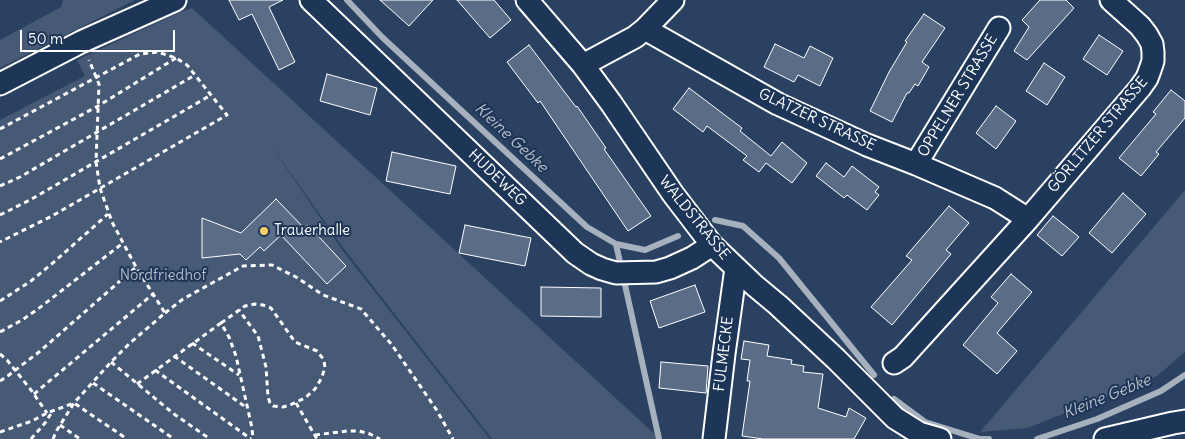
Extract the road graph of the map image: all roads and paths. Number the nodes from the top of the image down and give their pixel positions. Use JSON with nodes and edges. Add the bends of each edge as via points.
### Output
{"nodes":[{"id":1,"x":310,"y":0,"type":"edge"},
{"id":2,"x":527,"y":0,"type":"edge"},
{"id":3,"x":673,"y":0,"type":"edge"},
{"id":4,"x":1111,"y":0,"type":"edge"},
{"id":5,"x":172,"y":1,"type":"edge"},
{"id":6,"x":999,"y":28,"type":"dead end"},
{"id":7,"x":645,"y":29,"type":"junction"},
{"id":8,"x":81,"y":42,"type":"junction"},
{"id":9,"x":176,"y":58,"type":"junction"},
{"id":10,"x":583,"y":65,"type":"junction"},
{"id":11,"x":195,"y":75,"type":"junction"},
{"id":12,"x":96,"y":77,"type":"junction"},
{"id":13,"x":0,"y":84,"type":"edge"},
{"id":14,"x":211,"y":95,"type":"junction"},
{"id":15,"x":98,"y":106,"type":"junction"},
{"id":16,"x":0,"y":129,"type":"edge"},
{"id":17,"x":97,"y":132,"type":"junction"},
{"id":18,"x":0,"y":159,"type":"edge"},
{"id":19,"x":96,"y":162,"type":"junction"},
{"id":20,"x":916,"y":164,"type":"junction"},
{"id":21,"x":0,"y":186,"type":"edge"},
{"id":22,"x":100,"y":188,"type":"junction"},
{"id":23,"x":108,"y":214,"type":"junction"},
{"id":24,"x":0,"y":215,"type":"edge"},
{"id":25,"x":1028,"y":219,"type":"junction"},
{"id":26,"x":0,"y":242,"type":"edge"},
{"id":27,"x":123,"y":243,"type":"junction"},
{"id":28,"x":712,"y":245,"type":"junction"},
{"id":29,"x":136,"y":267,"type":"junction"},
{"id":30,"x":736,"y":268,"type":"junction"},
{"id":31,"x":153,"y":294,"type":"junction"},
{"id":32,"x":0,"y":301,"type":"edge"},
{"id":33,"x":239,"y":310,"type":"junction"},
{"id":34,"x":165,"y":313,"type":"junction"},
{"id":35,"x":221,"y":323,"type":"junction"},
{"id":36,"x":0,"y":332,"type":"edge"},
{"id":37,"x":192,"y":343,"type":"junction"},
{"id":38,"x":0,"y":354,"type":"edge"},
{"id":39,"x":174,"y":356,"type":"junction"},
{"id":40,"x":111,"y":362,"type":"junction"},
{"id":41,"x":894,"y":364,"type":"dead end"},
{"id":42,"x":16,"y":370,"type":"junction"},
{"id":43,"x":155,"y":370,"type":"junction"},
{"id":44,"x":240,"y":375,"type":"junction"},
{"id":45,"x":0,"y":381,"type":"edge"},
{"id":46,"x":92,"y":383,"type":"junction"},
{"id":47,"x":137,"y":384,"type":"junction"},
{"id":48,"x":34,"y":394,"type":"junction"},
{"id":49,"x":74,"y":403,"type":"junction"},
{"id":50,"x":296,"y":403,"type":"junction"},
{"id":51,"x":248,"y":408,"type":"junction"},
{"id":52,"x":52,"y":412,"type":"junction"},
{"id":53,"x":47,"y":414,"type":"junction"},
{"id":54,"x":1185,"y":421,"type":"edge"},
{"id":55,"x":60,"y":425,"type":"junction"},
{"id":56,"x":0,"y":432,"type":"edge"},
{"id":57,"x":316,"y":437,"type":"edge"},
{"id":58,"x":31,"y":439,"type":"edge"},
{"id":59,"x":53,"y":439,"type":"edge"},
{"id":60,"x":80,"y":439,"type":"edge"},
{"id":61,"x":127,"y":439,"type":"edge"},
{"id":62,"x":174,"y":439,"type":"edge"},
{"id":63,"x":210,"y":439,"type":"edge"},
{"id":64,"x":252,"y":439,"type":"edge"},
{"id":65,"x":380,"y":439,"type":"edge"},
{"id":66,"x":453,"y":439,"type":"edge"},
{"id":67,"x":714,"y":439,"type":"edge"},
{"id":68,"x":940,"y":439,"type":"edge"},
{"id":69,"x":1106,"y":439,"type":"edge"}],
"edges":[{"from":1,"to":28,"type":"street","name":"HUDEWEG","via":[[575,253],[591,264],[616,273],[656,272],[692,258]]},
{"from":2,"to":10,"type":"street","name":"WALDSTRASSE"},
{"from":3,"to":7,"type":"street"},
{"from":4,"to":25,"type":"street","name":"GÖRLITZER STRASSE","via":[[1140,26],[1152,44],[1153,61],[1147,78]]},
{"from":5,"to":8,"type":"street"},
{"from":6,"to":20,"type":"street","name":"OPPELNER STRASSE"},
{"from":7,"to":10,"type":"street"},
{"from":7,"to":20,"type":"street","name":"GLATZER STRASSE","via":[[786,108],[867,146]]},
{"from":8,"to":12,"type":"path"},
{"from":8,"to":13,"type":"street"},
{"from":9,"to":11,"type":"path"},
{"from":9,"to":12,"type":"path","via":[[158,52],[140,54]]},
{"from":9,"to":15,"type":"path"},
{"from":10,"to":28,"type":"street","name":"WALDSTRASSE","via":[[672,194]]},
{"from":11,"to":14,"type":"path"},
{"from":11,"to":17,"type":"path"},
{"from":12,"to":15,"type":"path","via":[[99,84]]},
{"from":12,"to":16,"type":"path"},
{"from":14,"to":19,"type":"path"},
{"from":14,"to":22,"type":"path","via":[[227,116]]},
{"from":15,"to":17,"type":"path"},
{"from":15,"to":18,"type":"path"},
{"from":17,"to":19,"type":"path"},
{"from":17,"to":21,"type":"path"},
{"from":19,"to":22,"type":"path"},
{"from":19,"to":24,"type":"path"},
{"from":20,"to":25,"type":"street","name":"GLATZER STRASSE","via":[[995,198]]},
{"from":22,"to":23,"type":"path"},
{"from":22,"to":26,"type":"path"},
{"from":23,"to":27,"type":"path"},
{"from":23,"to":32,"type":"path","via":[[31,281]]},
{"from":25,"to":41,"type":"street","name":"GÖRLITZER STRASSE"},
{"from":27,"to":29,"type":"path"},
{"from":27,"to":36,"type":"path","via":[[38,309]]},
{"from":28,"to":30,"type":"street","name":"WALDSTRASSE"},
{"from":29,"to":31,"type":"path"},
{"from":29,"to":42,"type":"path"},
{"from":30,"to":67,"type":"street","name":"FULMECKE"},
{"from":30,"to":68,"type":"street","name":"WALDSTRASSE","via":[[894,418],[920,433]]},
{"from":31,"to":34,"type":"path"},
{"from":31,"to":48,"type":"path"},
{"from":33,"to":35,"type":"path"},
{"from":33,"to":50,"type":"path","via":[[258,336],[270,404],[283,407]]},
{"from":33,"to":50,"type":"path","via":[[255,304],[271,308],[296,342],[322,356],[325,368],[319,383],[311,394]]},
{"from":34,"to":40,"type":"path"},
{"from":34,"to":66,"type":"path","via":[[183,299],[243,266],[272,265],[323,295],[361,309],[392,344]]},
{"from":35,"to":37,"type":"path"},
{"from":35,"to":44,"type":"path","via":[[236,356]]},
{"from":37,"to":39,"type":"path"},
{"from":37,"to":44,"type":"path"},
{"from":38,"to":42,"type":"path"},
{"from":39,"to":43,"type":"path"},
{"from":39,"to":51,"type":"path"},
{"from":40,"to":46,"type":"path"},
{"from":40,"to":47,"type":"path"},
{"from":42,"to":45,"type":"path"},
{"from":42,"to":48,"type":"path"},
{"from":43,"to":47,"type":"path"},
{"from":43,"to":64,"type":"path"},
{"from":44,"to":51,"type":"path"},
{"from":46,"to":49,"type":"path"},
{"from":46,"to":62,"type":"path"},
{"from":47,"to":63,"type":"path"},
{"from":48,"to":53,"type":"path"},
{"from":49,"to":52,"type":"path"},
{"from":49,"to":55,"type":"path"},
{"from":49,"to":61,"type":"path"},
{"from":50,"to":57,"type":"path"},
{"from":51,"to":64,"type":"path"},
{"from":52,"to":53,"type":"path"},
{"from":52,"to":58,"type":"path"},
{"from":53,"to":56,"type":"path"},
{"from":54,"to":69,"type":"street"},
{"from":55,"to":59,"type":"path"},
{"from":55,"to":60,"type":"path"},
{"from":57,"to":65,"type":"path","via":[[347,431],[370,434]]}]}
